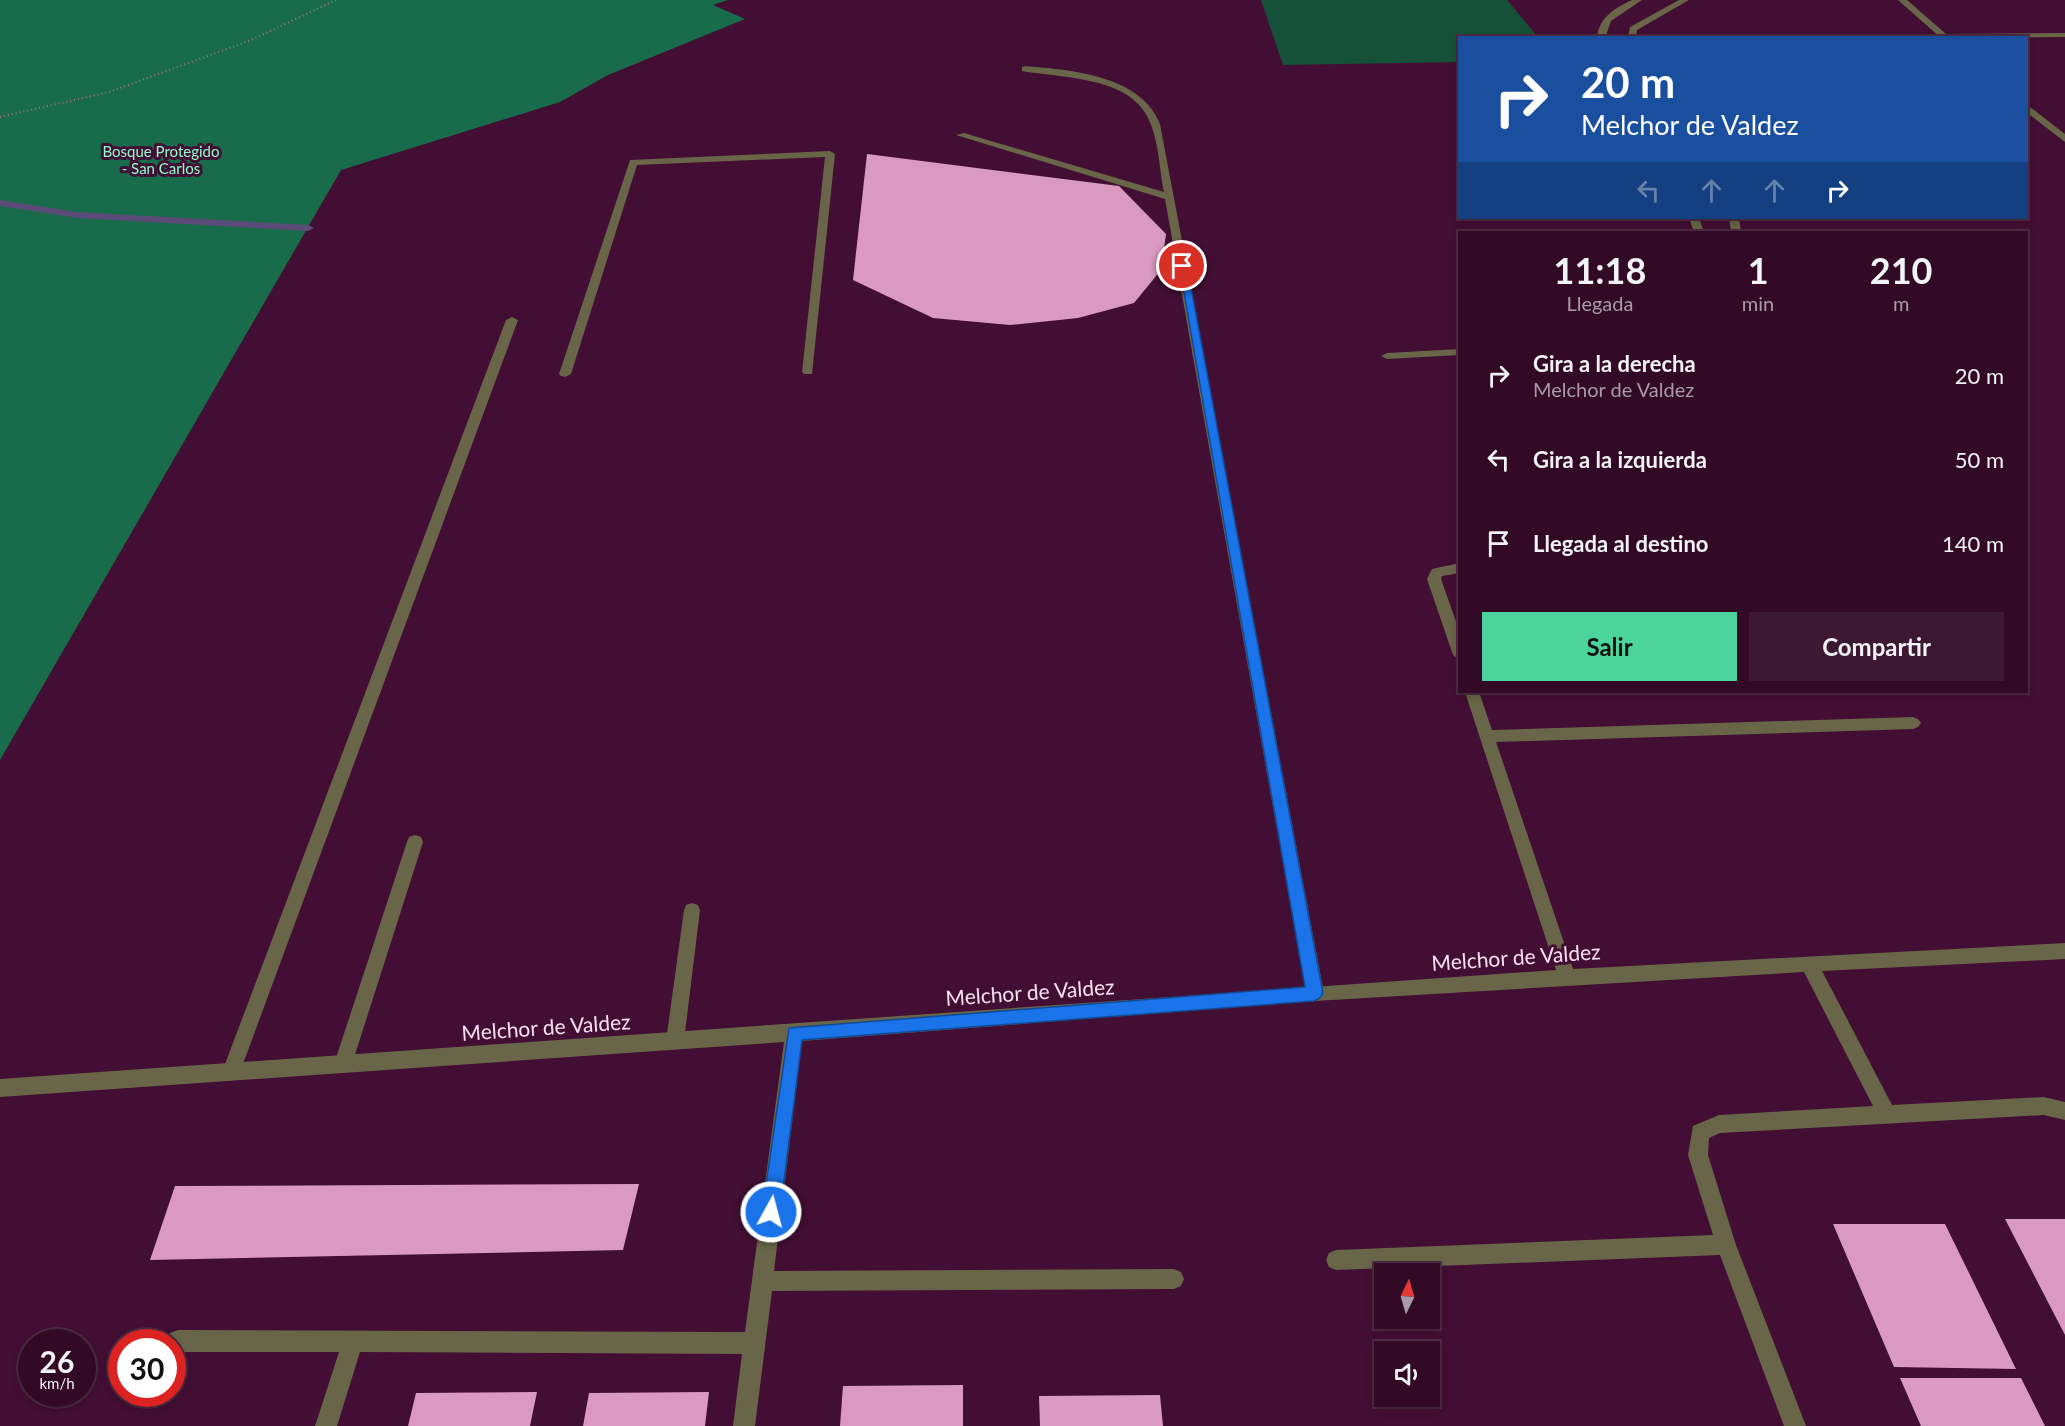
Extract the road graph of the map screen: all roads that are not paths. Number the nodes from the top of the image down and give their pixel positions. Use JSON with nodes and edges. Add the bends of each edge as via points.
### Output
{"nodes":[{"id":1,"x":1638,"y":0,"type":"edge"},
{"id":2,"x":1686,"y":0,"type":"edge"},
{"id":3,"x":1902,"y":0,"type":"edge"},
{"id":4,"x":1603,"y":25,"type":"junction"},
{"id":5,"x":1613,"y":26,"type":"dead end"},
{"id":6,"x":1623,"y":28,"type":"dead end"},
{"id":7,"x":1632,"y":33,"type":"edge"},
{"id":8,"x":2065,"y":35,"type":"edge"},
{"id":9,"x":1601,"y":36,"type":"edge"},
{"id":10,"x":1944,"y":36,"type":"edge"},
{"id":11,"x":2005,"y":36,"type":"edge"},
{"id":12,"x":1025,"y":69,"type":"dead end"},
{"id":13,"x":2028,"y":108,"type":"edge"},
{"id":14,"x":961,"y":135,"type":"dead end"},
{"id":15,"x":2065,"y":139,"type":"edge"},
{"id":16,"x":1170,"y":197,"type":"junction"},
{"id":17,"x":512,"y":320,"type":"dead end"},
{"id":18,"x":1458,"y":352,"type":"edge"},
{"id":19,"x":1387,"y":356,"type":"dead end"},
{"id":20,"x":808,"y":372,"type":"dead end"},
{"id":21,"x":565,"y":374,"type":"dead end"},
{"id":22,"x":1458,"y":568,"type":"edge"},
{"id":23,"x":1458,"y":649,"type":"edge"},
{"id":24,"x":1472,"y":693,"type":"edge"},
{"id":25,"x":1913,"y":723,"type":"dead end"},
{"id":26,"x":1486,"y":736,"type":"junction"},
{"id":27,"x":416,"y":842,"type":"dead end"},
{"id":28,"x":692,"y":910,"type":"dead end"},
{"id":29,"x":2065,"y":951,"type":"edge"},
{"id":30,"x":1809,"y":964,"type":"junction"},
{"id":31,"x":1567,"y":977,"type":"junction"},
{"id":32,"x":1314,"y":993,"type":"junction"},
{"id":33,"x":795,"y":1033,"type":"junction"},
{"id":34,"x":675,"y":1041,"type":"junction"},
{"id":35,"x":343,"y":1064,"type":"junction"},
{"id":36,"x":231,"y":1072,"type":"junction"},
{"id":37,"x":0,"y":1088,"type":"edge"},
{"id":38,"x":2065,"y":1111,"type":"edge"},
{"id":39,"x":1887,"y":1115,"type":"junction"},
{"id":40,"x":1726,"y":1245,"type":"junction"},
{"id":41,"x":1336,"y":1260,"type":"dead end"},
{"id":42,"x":1174,"y":1279,"type":"dead end"},
{"id":43,"x":762,"y":1281,"type":"junction"},
{"id":44,"x":186,"y":1341,"type":"edge"},
{"id":45,"x":354,"y":1341,"type":"junction"},
{"id":46,"x":754,"y":1343,"type":"junction"},
{"id":47,"x":326,"y":1426,"type":"edge"},
{"id":48,"x":744,"y":1426,"type":"edge"},
{"id":49,"x":1795,"y":1426,"type":"edge"}],
"edges":[{"from":1,"to":4,"type":"street","via":[[1612,13]]},
{"from":2,"to":7,"type":"street"},
{"from":3,"to":10,"type":"street"},
{"from":4,"to":5,"type":"street"},
{"from":4,"to":9,"type":"street"},
{"from":6,"to":7,"type":"street"},
{"from":8,"to":11,"type":"street"},
{"from":12,"to":16,"type":"street","via":[[1081,76],[1144,104],[1152,116]]},
{"from":13,"to":15,"type":"street"},
{"from":14,"to":16,"type":"street"},
{"from":16,"to":32,"type":"street"},
{"from":17,"to":36,"type":"street"},
{"from":18,"to":19,"type":"street"},
{"from":20,"to":21,"type":"street","via":[[830,154],[633,162]]},
{"from":22,"to":23,"type":"street","via":[[1437,572],[1434,579]]},
{"from":24,"to":26,"type":"street"},
{"from":25,"to":26,"type":"street"},
{"from":26,"to":31,"type":"street"},
{"from":27,"to":35,"type":"street"},
{"from":28,"to":34,"type":"street"},
{"from":29,"to":30,"type":"street","name":"Melchor de Valdez"},
{"from":30,"to":31,"type":"street","name":"Melchor de Valdez"},
{"from":30,"to":39,"type":"street"},
{"from":31,"to":32,"type":"street","name":"Melchor de Valdez"},
{"from":32,"to":33,"type":"street","name":"Melchor de Valdez"},
{"from":33,"to":34,"type":"street","name":"Melchor de Valdez"},
{"from":33,"to":43,"type":"street"},
{"from":34,"to":35,"type":"street","name":"Melchor de Valdez"},
{"from":35,"to":36,"type":"street","name":"Melchor de Valdez"},
{"from":36,"to":37,"type":"street","name":"Melchor de Valdez"},
{"from":38,"to":39,"type":"street","via":[[2044,1106]]},
{"from":39,"to":40,"type":"street","via":[[1719,1124],[1700,1133],[1698,1155]]},
{"from":40,"to":41,"type":"street"},
{"from":40,"to":49,"type":"street"},
{"from":42,"to":43,"type":"street"},
{"from":43,"to":46,"type":"street"},
{"from":44,"to":45,"type":"street"},
{"from":45,"to":46,"type":"street"},
{"from":45,"to":47,"type":"street"},
{"from":46,"to":48,"type":"street"}]}
